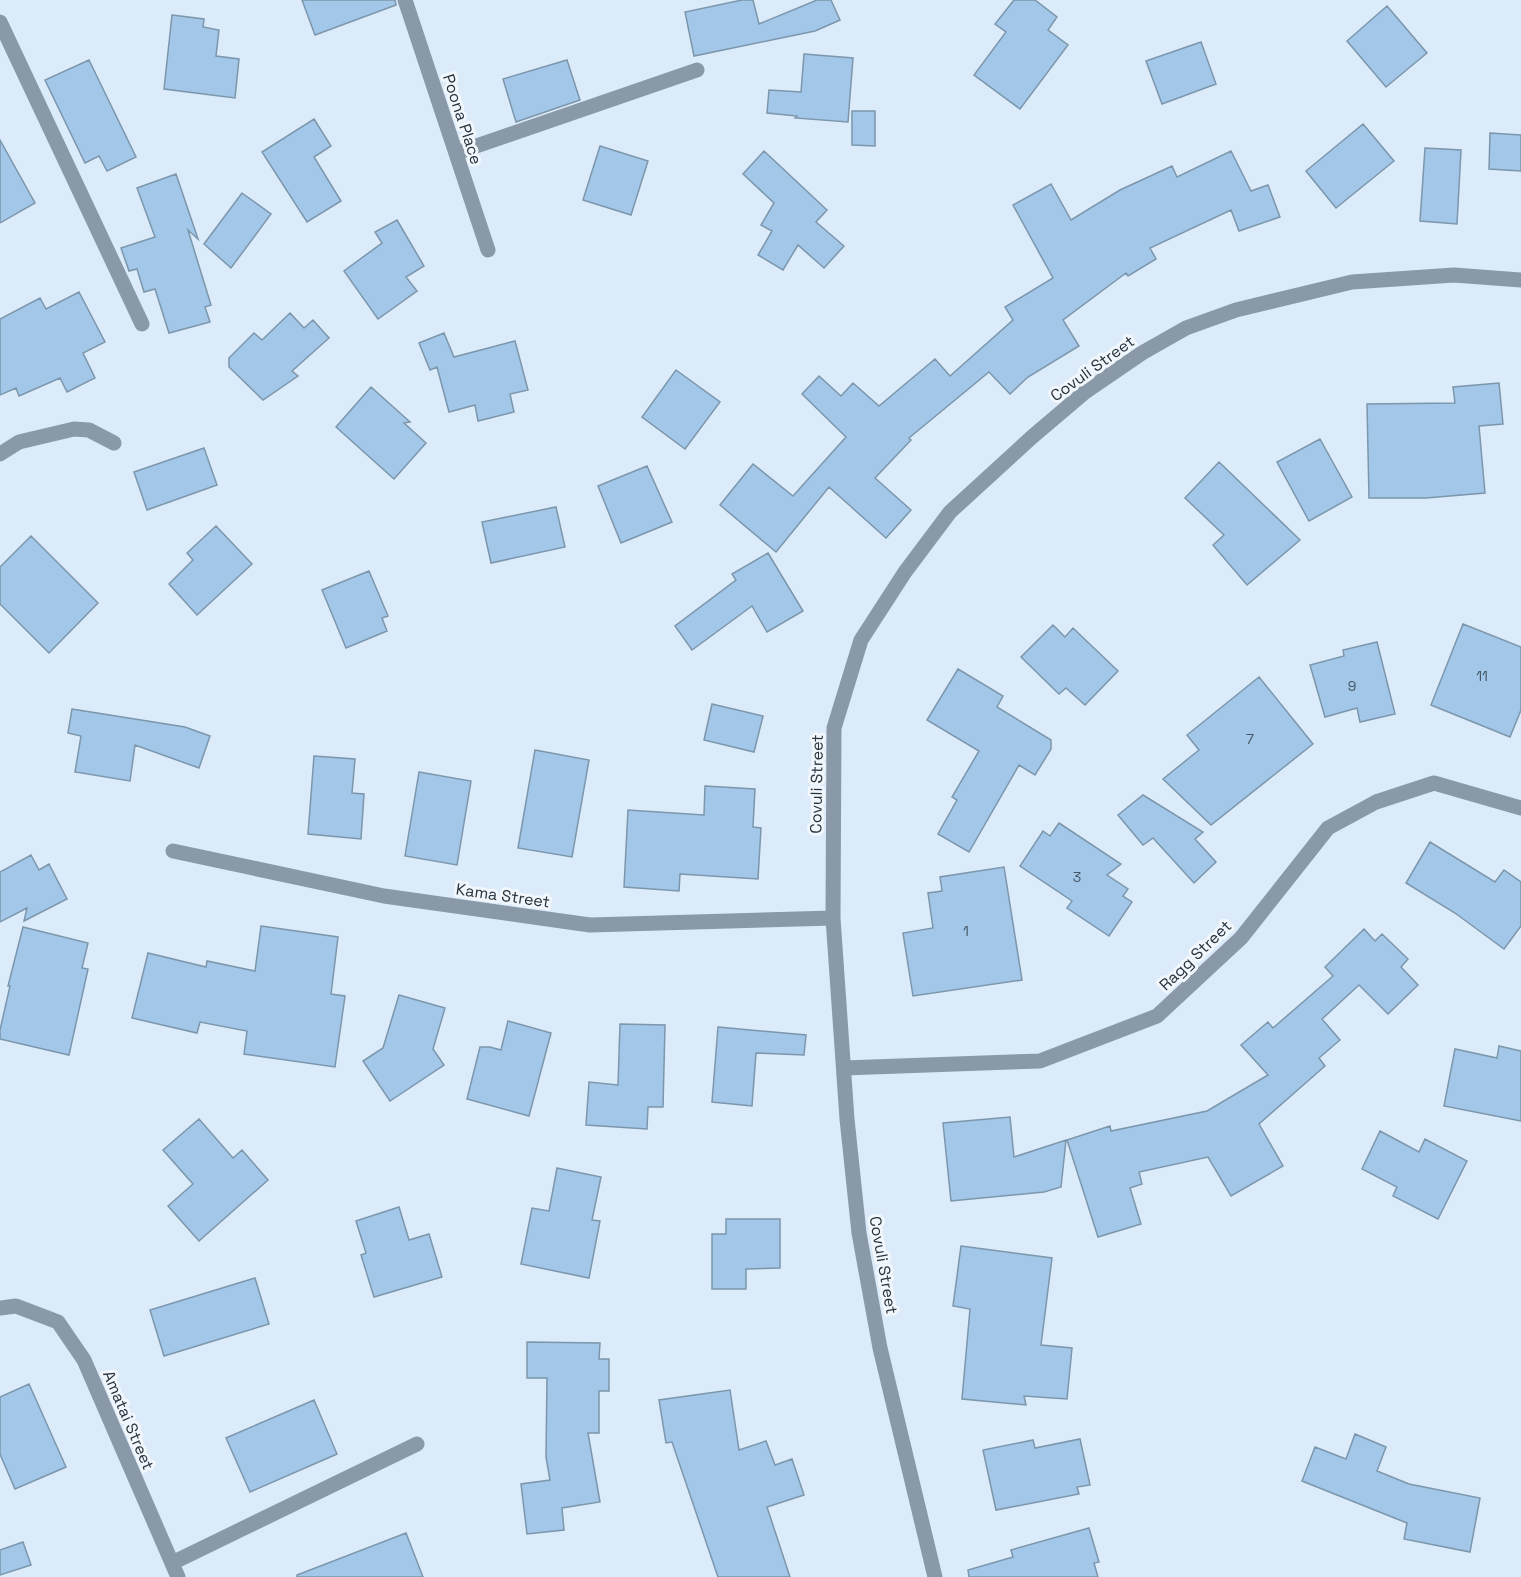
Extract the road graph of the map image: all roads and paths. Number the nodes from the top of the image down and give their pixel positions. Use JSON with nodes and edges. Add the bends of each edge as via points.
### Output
{"nodes":[{"id":1,"x":405,"y":0,"type":"edge"},
{"id":2,"x":0,"y":22,"type":"edge"},
{"id":3,"x":697,"y":70,"type":"dead end"},
{"id":4,"x":456,"y":153,"type":"junction"},
{"id":5,"x":488,"y":250,"type":"dead end"},
{"id":6,"x":1521,"y":280,"type":"edge"},
{"id":7,"x":142,"y":324,"type":"dead end"},
{"id":8,"x":114,"y":443,"type":"dead end"},
{"id":9,"x":0,"y":454,"type":"edge"},
{"id":10,"x":1521,"y":808,"type":"edge"},
{"id":11,"x":173,"y":850,"type":"dead end"},
{"id":12,"x":833,"y":918,"type":"junction"},
{"id":13,"x":844,"y":1068,"type":"junction"},
{"id":14,"x":0,"y":1308,"type":"edge"},
{"id":15,"x":417,"y":1444,"type":"dead end"},
{"id":16,"x":175,"y":1570,"type":"edge"},
{"id":17,"x":935,"y":1577,"type":"edge"}],
"edges":[{"from":1,"to":4,"type":"street","name":"Poona Place"},
{"from":2,"to":7,"type":"street"},
{"from":3,"to":4,"type":"street"},
{"from":4,"to":5,"type":"street","name":"Poona Place"},
{"from":6,"to":12,"type":"street","name":"Covuli Street","via":[[1454,275],[1352,282],[1236,309],[1186,328],[1085,392],[950,512],[861,640],[834,728]]},
{"from":8,"to":9,"type":"street","via":[[89,430],[74,429],[19,442]]},
{"from":10,"to":13,"type":"street","name":"Ragg Street","via":[[1434,783],[1376,802],[1328,828],[1241,938],[1157,1016],[1051,1057],[1040,1061]]},
{"from":11,"to":12,"type":"street","name":"Kama Street","via":[[384,896],[590,926]]},
{"from":12,"to":13,"type":"street","name":"Covuli Street"},
{"from":13,"to":17,"type":"street","name":"Covuli Street","via":[[859,1233],[880,1348]]},
{"from":14,"to":16,"type":"street","name":"Amatai Street","via":[[16,1306],[58,1322],[84,1360]]},
{"from":15,"to":16,"type":"street"}]}
